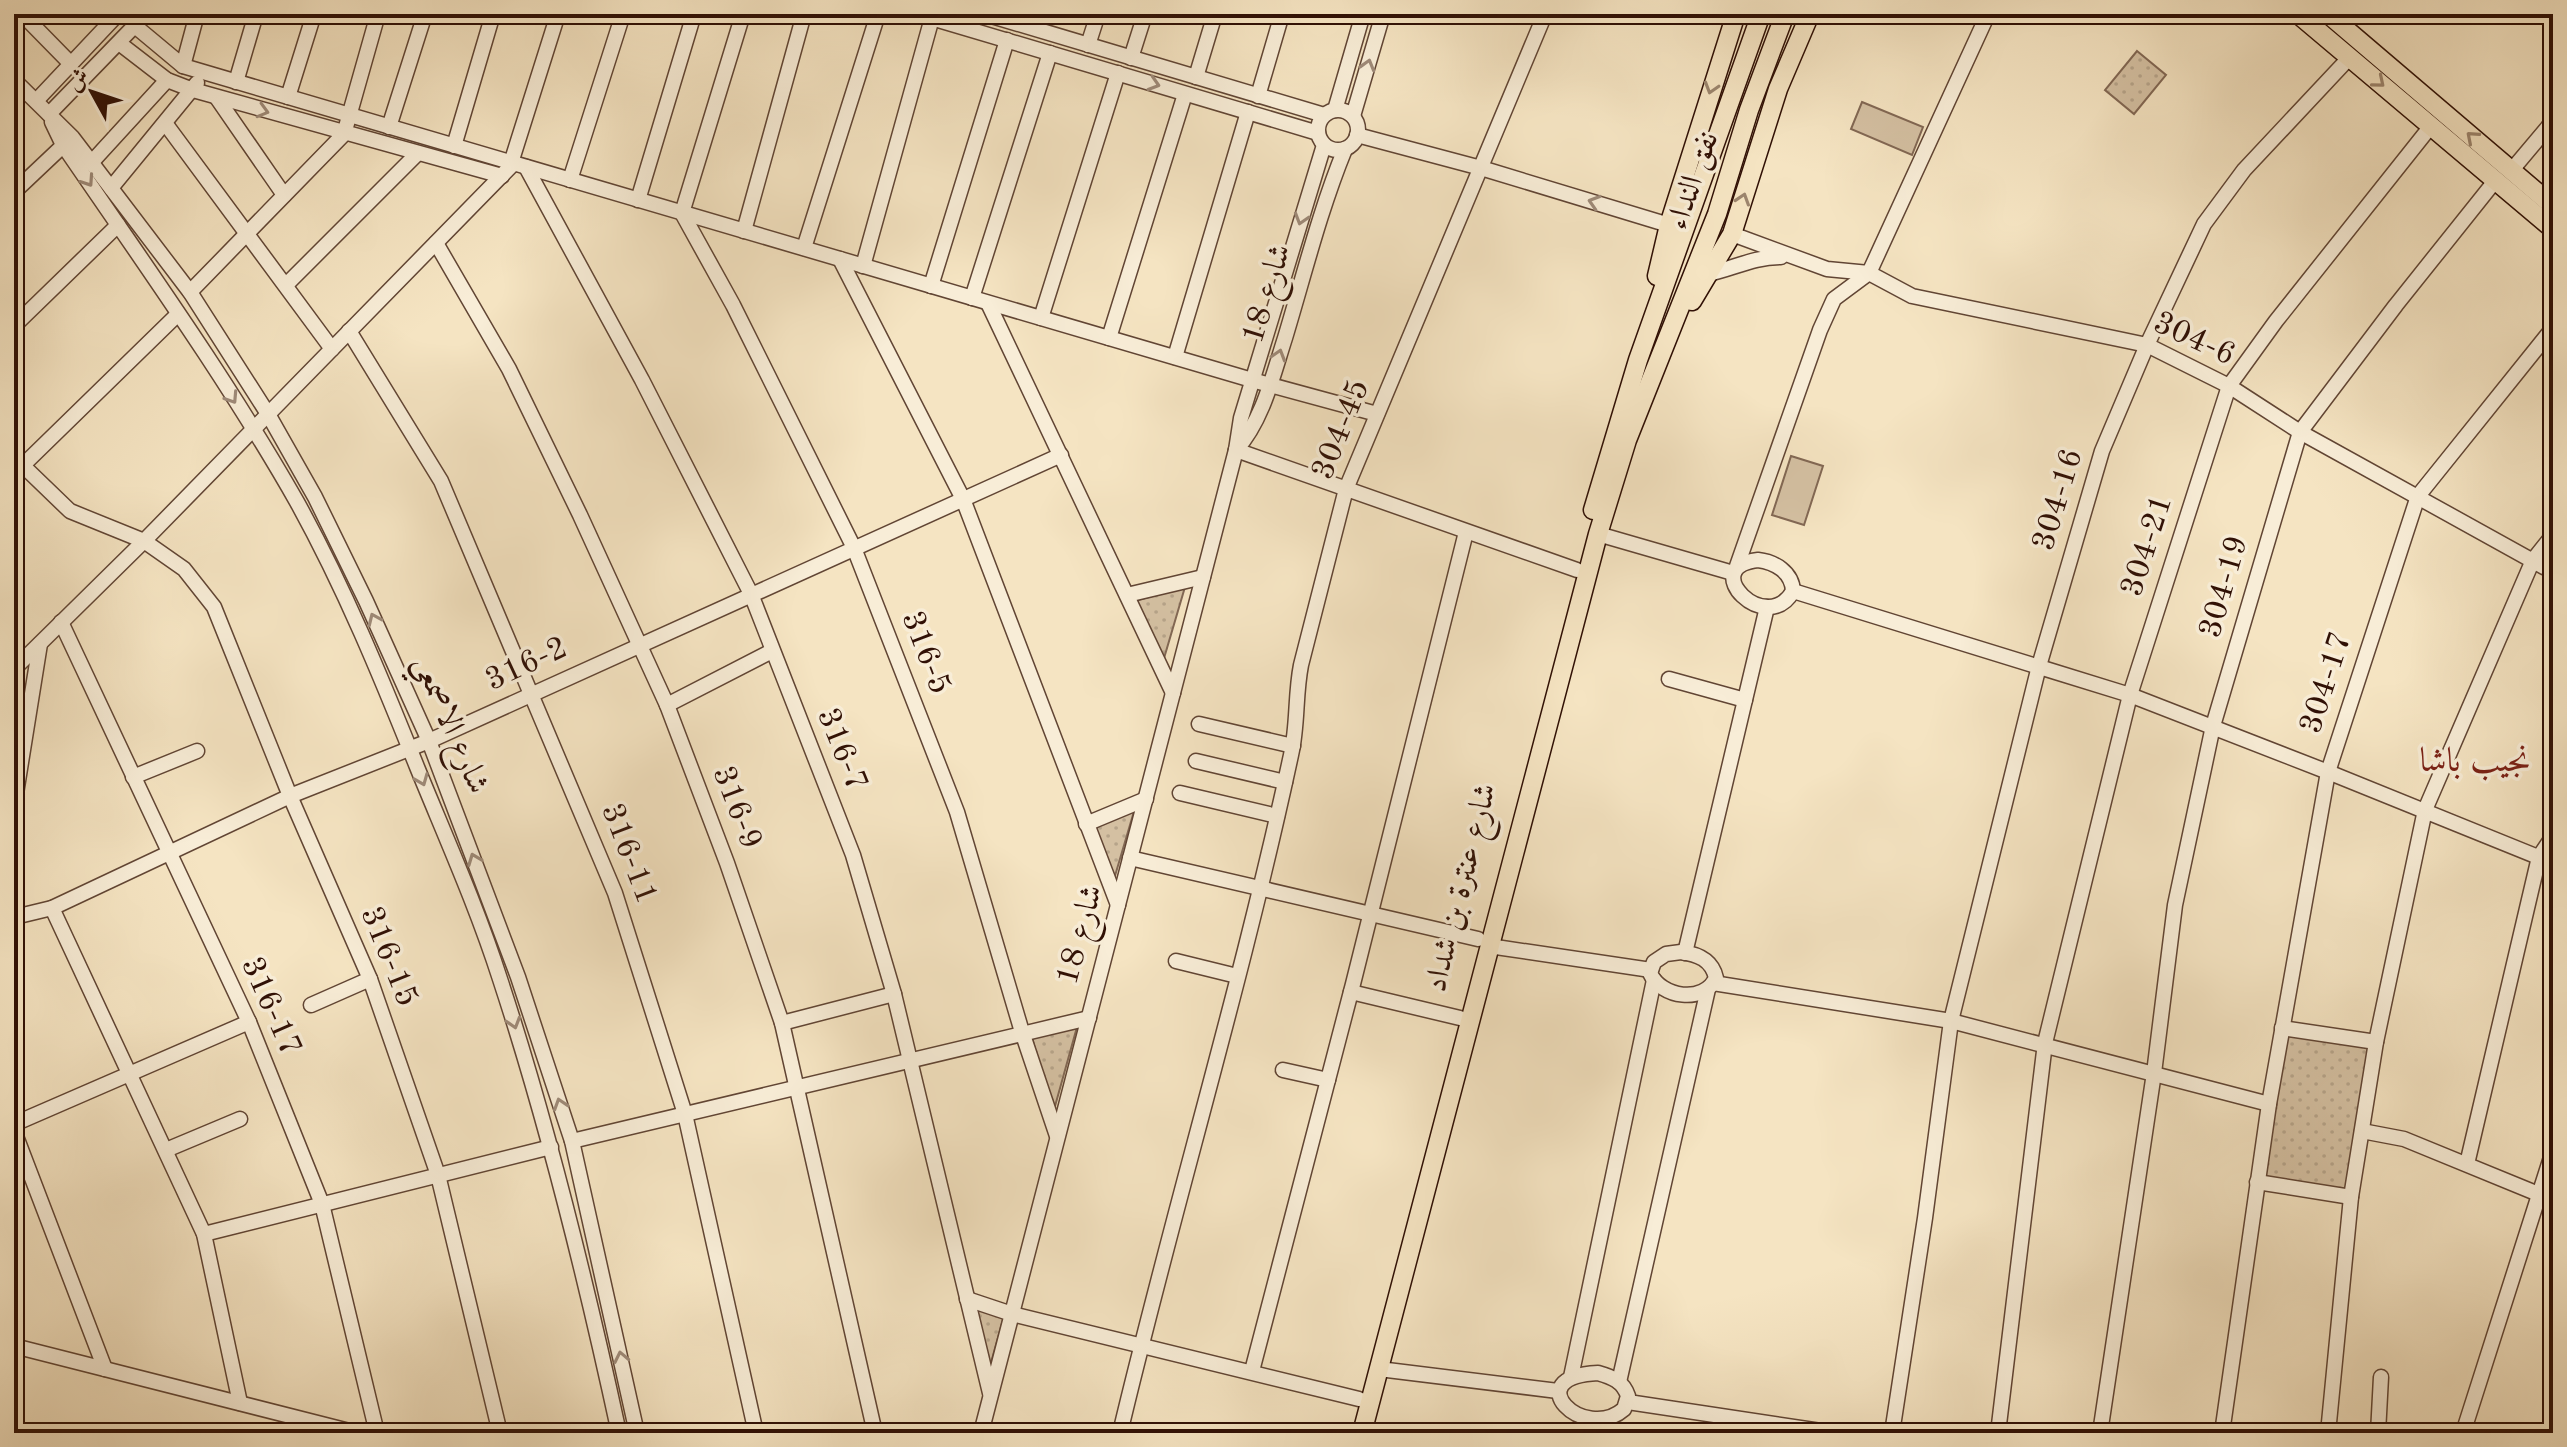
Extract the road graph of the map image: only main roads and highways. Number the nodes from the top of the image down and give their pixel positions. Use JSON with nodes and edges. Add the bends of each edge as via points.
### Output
{"nodes":[{"id":1,"x":1736,"y":14,"type":"edge"},
{"id":2,"x":1761,"y":14,"type":"edge"},
{"id":3,"x":1785,"y":14,"type":"edge"},
{"id":4,"x":1810,"y":14,"type":"edge"},
{"id":5,"x":2298,"y":14,"type":"edge"},
{"id":6,"x":2328,"y":14,"type":"edge"},
{"id":7,"x":2553,"y":206,"type":"edge"},
{"id":8,"x":2553,"y":229,"type":"edge"},
{"id":9,"x":1646,"y":363,"type":"junction"},
{"id":10,"x":1484,"y":943,"type":"junction"},
{"id":11,"x":1350,"y":1433,"type":"edge"},
{"id":12,"x":1362,"y":1433,"type":"edge"}],
"edges":[{"from":1,"to":9,"type":"main road","one_way":true,"via":[[1669,225]]},
{"from":2,"to":9,"type":"main road","name":"نفق النداء"},
{"from":3,"to":9,"type":"main road","name":"نفق النداء","via":[[1717,214]]},
{"from":9,"to":4,"type":"main road","one_way":true,"via":[[1732,234],[1778,89]]},
{"from":5,"to":8,"type":"main road","one_way":true},
{"from":7,"to":6,"type":"main road","one_way":true},
{"from":9,"to":10,"type":"main road","name":"شارع عنترة بن شداد"},
{"from":9,"to":10,"type":"main road","name":"شارع عنترة بن شداد","via":[[1577,570]]},
{"from":10,"to":11,"type":"main road","name":"شارع عنترة بن شداد"},
{"from":10,"to":12,"type":"main road","name":"شارع عنترة بن شداد"}]}
